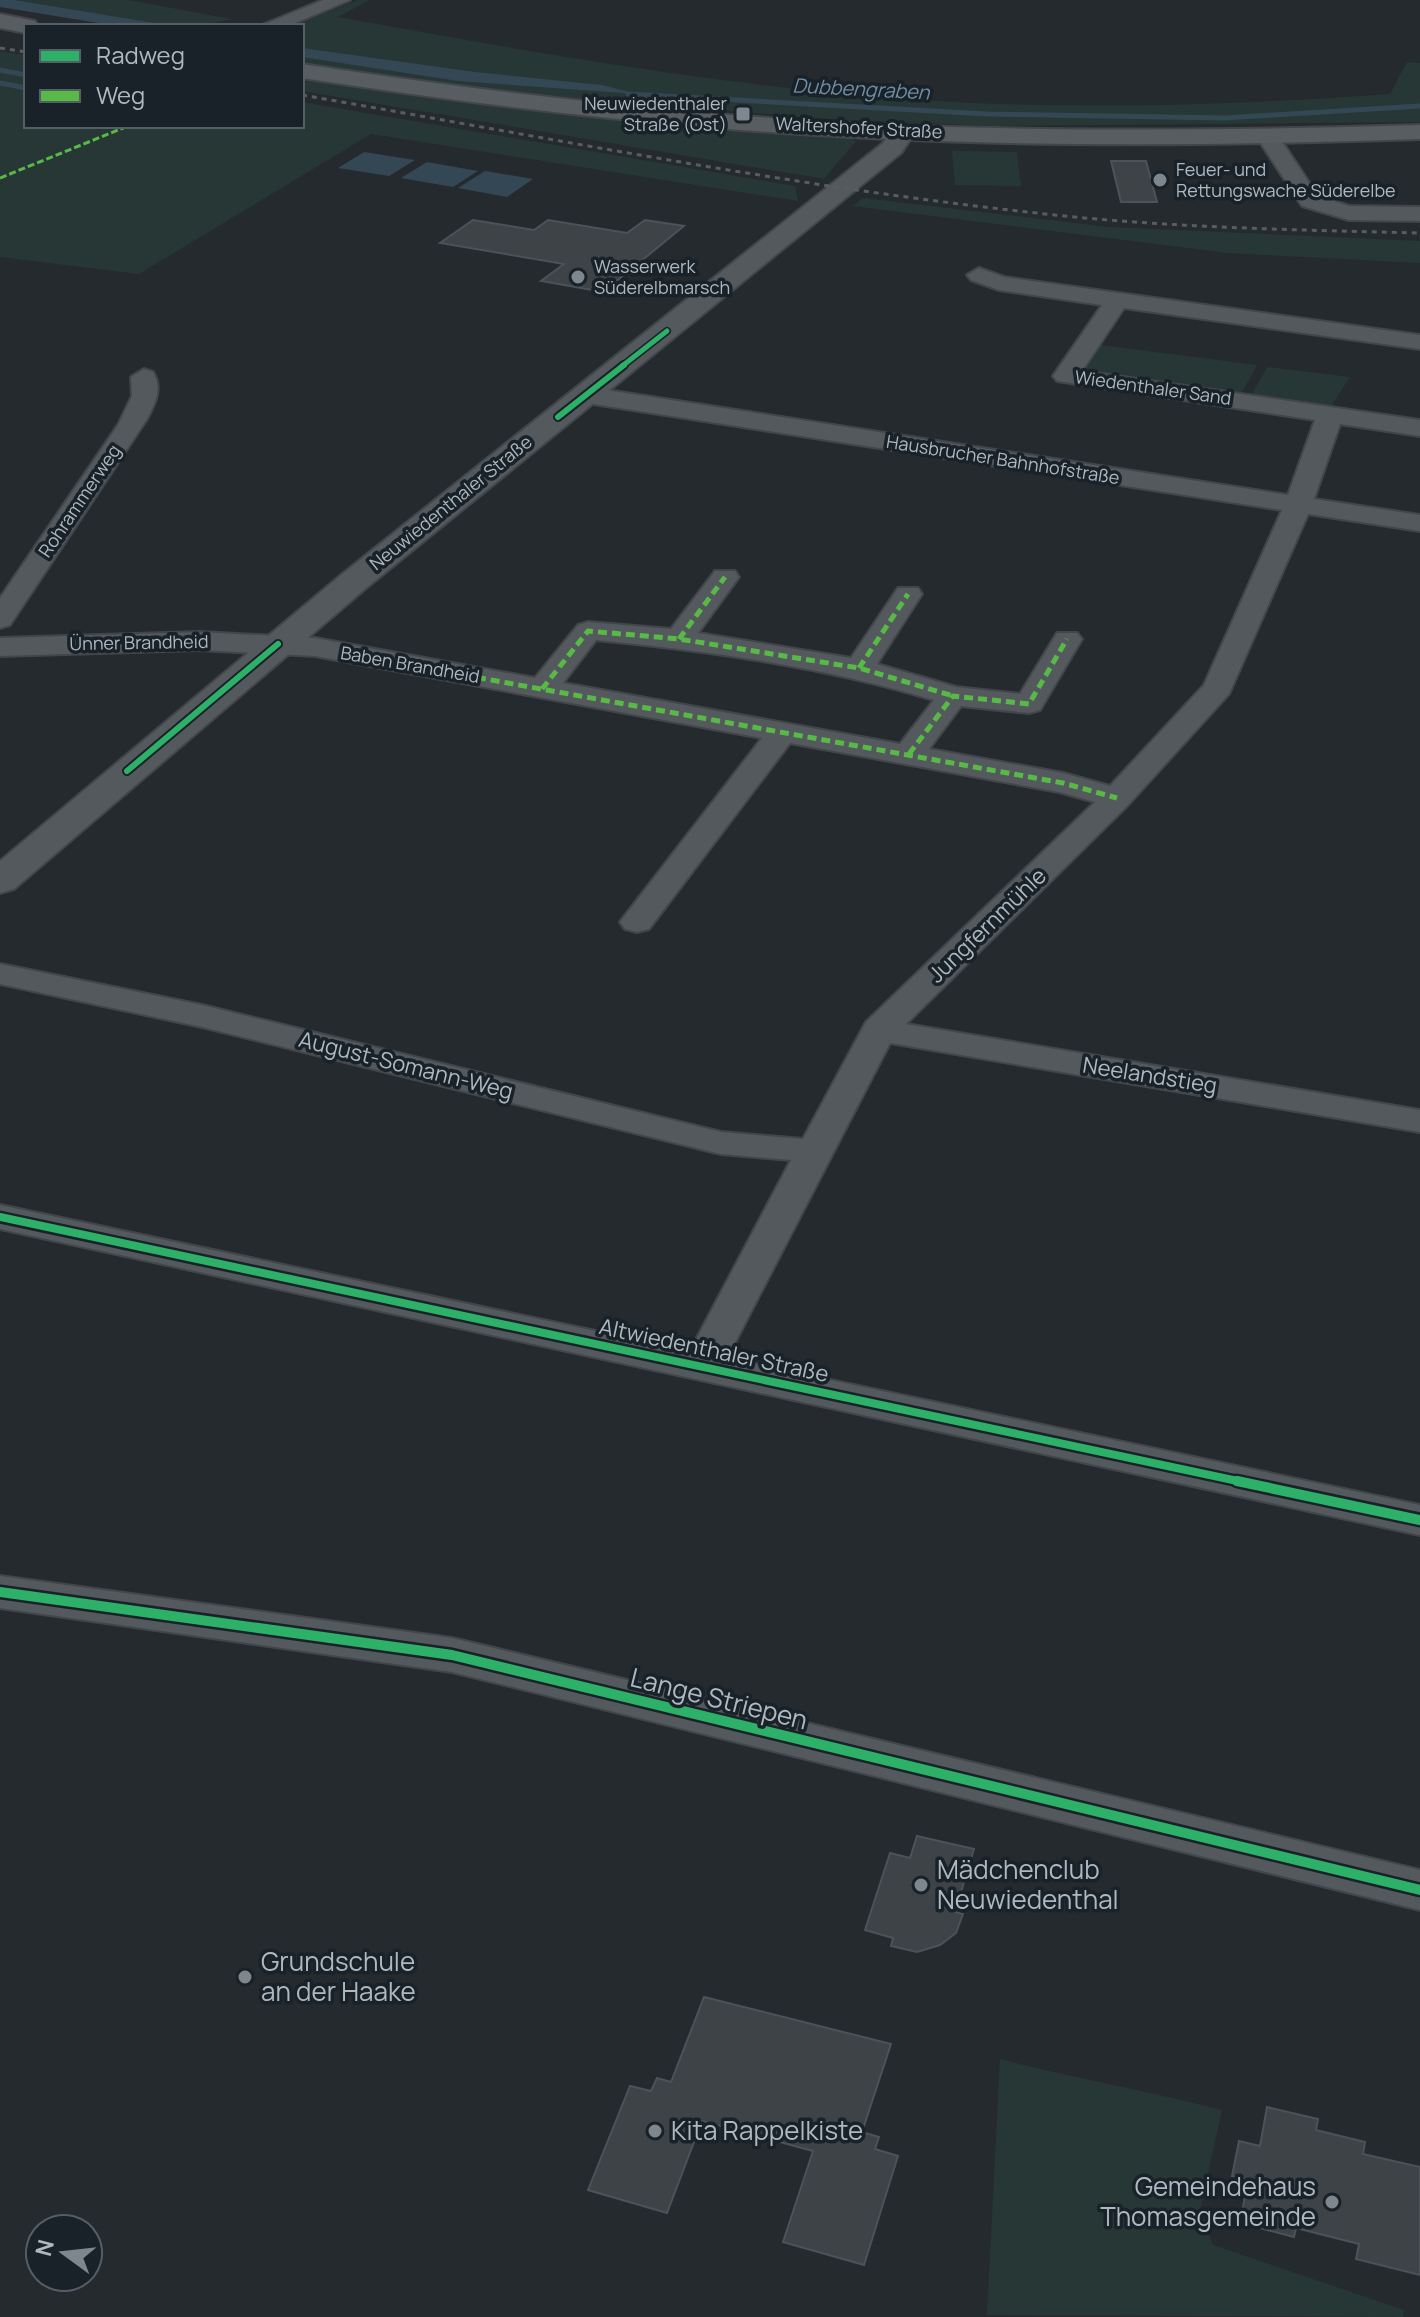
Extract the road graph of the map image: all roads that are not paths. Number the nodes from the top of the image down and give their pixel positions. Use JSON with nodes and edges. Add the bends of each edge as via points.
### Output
{"nodes":[{"id":1,"x":341,"y":0,"type":"edge"},
{"id":2,"x":0,"y":21,"type":"edge"},
{"id":3,"x":275,"y":24,"type":"edge"},
{"id":4,"x":24,"y":25,"type":"edge"},
{"id":5,"x":304,"y":71,"type":"edge"},
{"id":6,"x":904,"y":131,"type":"junction"},
{"id":7,"x":1420,"y":132,"type":"edge"},
{"id":8,"x":1267,"y":136,"type":"junction"},
{"id":9,"x":1420,"y":214,"type":"edge"},
{"id":10,"x":979,"y":275,"type":"dead end"},
{"id":11,"x":1117,"y":300,"type":"junction"},
{"id":12,"x":1420,"y":342,"type":"edge"},
{"id":13,"x":144,"y":377,"type":"dead end"},
{"id":14,"x":587,"y":395,"type":"junction"},
{"id":15,"x":1330,"y":416,"type":"junction"},
{"id":16,"x":1420,"y":428,"type":"edge"},
{"id":17,"x":1298,"y":505,"type":"junction"},
{"id":18,"x":1420,"y":523,"type":"edge"},
{"id":19,"x":725,"y":577,"type":"dead end"},
{"id":20,"x":908,"y":594,"type":"dead end"},
{"id":21,"x":0,"y":619,"type":"edge"},
{"id":22,"x":679,"y":639,"type":"junction"},
{"id":23,"x":1067,"y":639,"type":"dead end"},
{"id":24,"x":278,"y":644,"type":"junction"},
{"id":25,"x":0,"y":647,"type":"edge"},
{"id":26,"x":859,"y":668,"type":"junction"},
{"id":27,"x":542,"y":689,"type":"junction"},
{"id":28,"x":953,"y":696,"type":"junction"},
{"id":29,"x":782,"y":732,"type":"junction"},
{"id":30,"x":909,"y":754,"type":"junction"},
{"id":31,"x":1117,"y":798,"type":"junction"},
{"id":32,"x":0,"y":881,"type":"edge"},
{"id":33,"x":637,"y":922,"type":"dead end"},
{"id":34,"x":0,"y":974,"type":"edge"},
{"id":35,"x":879,"y":1030,"type":"junction"},
{"id":36,"x":1420,"y":1121,"type":"edge"},
{"id":37,"x":813,"y":1151,"type":"junction"},
{"id":38,"x":0,"y":1217,"type":"edge"},
{"id":39,"x":702,"y":1366,"type":"junction"},
{"id":40,"x":1420,"y":1520,"type":"edge"},
{"id":41,"x":0,"y":1592,"type":"edge"},
{"id":42,"x":1420,"y":1890,"type":"edge"}],
"edges":[{"from":1,"to":3,"type":"street"},
{"from":2,"to":4,"type":"main road"},
{"from":5,"to":6,"type":"main road","name":"Waltershofer Straße","via":[[575,109]]},
{"from":6,"to":8,"type":"main road","name":"Waltershofer Straße"},
{"from":6,"to":14,"type":"street","name":"Neuwiedenthaler Straße","via":[[892,148]]},
{"from":7,"to":8,"type":"main road","name":"Waltershofer Straße"},
{"from":8,"to":9,"type":"street","via":[[1318,206]]},
{"from":10,"to":11,"type":"street","via":[[999,283]]},
{"from":11,"to":12,"type":"street"},
{"from":11,"to":15,"type":"street","name":"Wiedenthaler Sand","via":[[1066,376]]},
{"from":13,"to":21,"type":"street","name":"Rohrammerweg","via":[[142,407]]},
{"from":14,"to":17,"type":"street","name":"Hausbrucher Bahnhofstraße"},
{"from":14,"to":24,"type":"street","name":"Neuwiedenthaler Straße"},
{"from":15,"to":16,"type":"street","name":"Wiedenthaler Sand"},
{"from":15,"to":17,"type":"street"},
{"from":17,"to":18,"type":"street","name":"Hausbrucher Bahnhofstraße"},
{"from":17,"to":31,"type":"street","name":"Jungfernmühle","via":[[1218,688]]},
{"from":19,"to":22,"type":"street"},
{"from":20,"to":26,"type":"street"},
{"from":22,"to":26,"type":"street"},
{"from":22,"to":27,"type":"street","via":[[588,631]]},
{"from":23,"to":28,"type":"street","via":[[1029,704]]},
{"from":24,"to":25,"type":"street","name":"Ünner Brandheid"},
{"from":24,"to":27,"type":"street","name":"Baben Brandheid"},
{"from":24,"to":32,"type":"street","name":"Neuwiedenthaler Straße"},
{"from":26,"to":28,"type":"street"},
{"from":27,"to":29,"type":"street","name":"Baben Brandheid"},
{"from":28,"to":30,"type":"street"},
{"from":29,"to":30,"type":"street","name":"Baben Brandheid"},
{"from":29,"to":33,"type":"street"},
{"from":30,"to":31,"type":"street","name":"Baben Brandheid"},
{"from":31,"to":35,"type":"street","name":"Jungfernmühle"},
{"from":34,"to":37,"type":"street","name":"August-Somann-Weg","via":[[216,1019],[721,1143]]},
{"from":35,"to":36,"type":"street","name":"Neelandstieg"},
{"from":35,"to":37,"type":"street","name":"Jungfernmühle"},
{"from":37,"to":39,"type":"street","name":"Jungfernmühle"},
{"from":38,"to":39,"type":"street","name":"Altwiedenthaler Straße"},
{"from":39,"to":40,"type":"street","name":"Altwiedenthaler Straße"},
{"from":41,"to":42,"type":"street","name":"Lange Striepen","via":[[452,1655]]}]}
